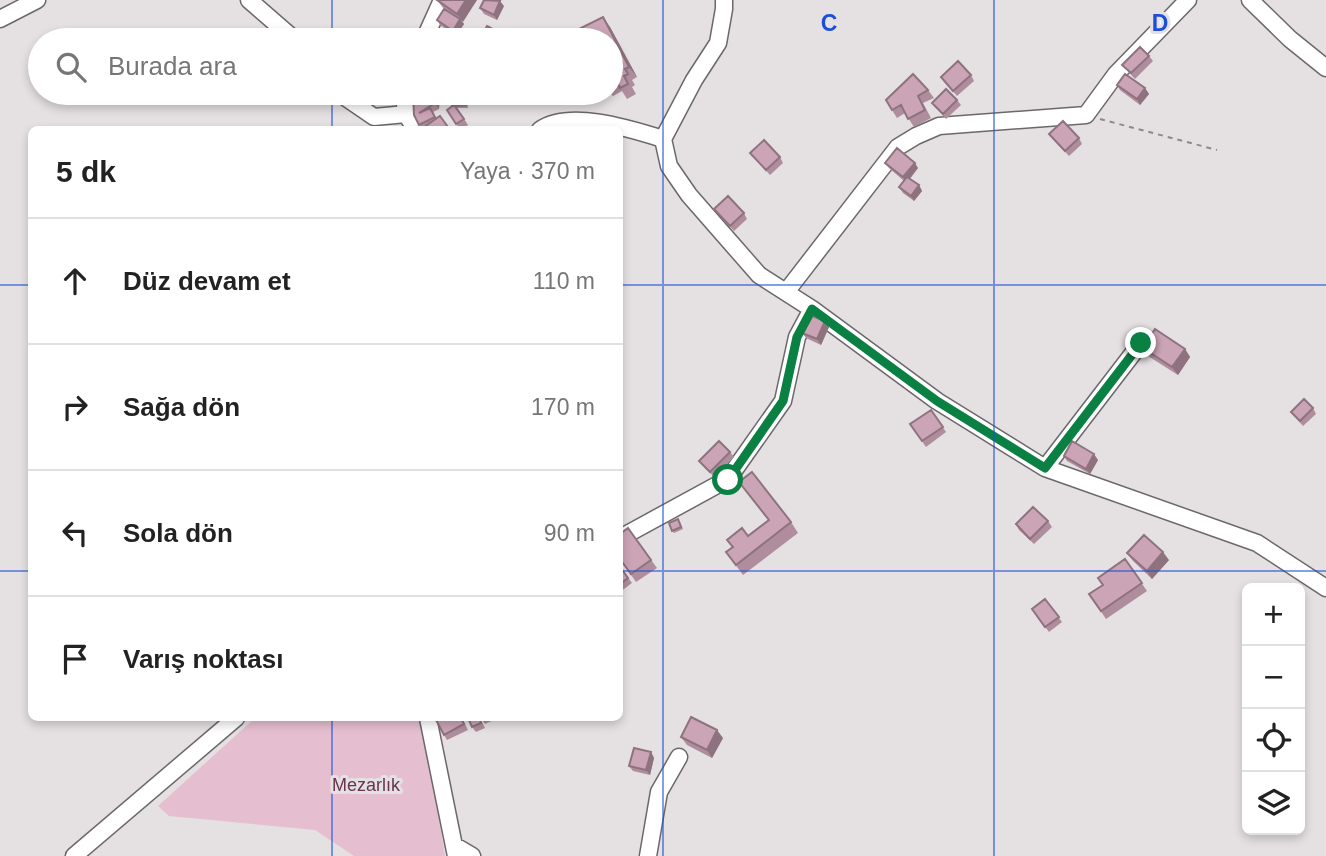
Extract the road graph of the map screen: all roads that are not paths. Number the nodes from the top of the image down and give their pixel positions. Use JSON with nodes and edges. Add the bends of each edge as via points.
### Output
{"nodes":[{"id":1,"x":37,"y":0,"type":"edge"},
{"id":2,"x":249,"y":0,"type":"edge"},
{"id":3,"x":442,"y":0,"type":"edge"},
{"id":4,"x":723,"y":0,"type":"edge"},
{"id":5,"x":1188,"y":0,"type":"edge"},
{"id":6,"x":1250,"y":0,"type":"edge"},
{"id":7,"x":0,"y":19,"type":"edge"},
{"id":8,"x":281,"y":28,"type":"edge"},
{"id":9,"x":429,"y":28,"type":"edge"},
{"id":10,"x":1326,"y":68,"type":"edge"},
{"id":11,"x":356,"y":105,"type":"edge"},
{"id":12,"x":405,"y":105,"type":"edge"},
{"id":13,"x":406,"y":114,"type":"junction"},
{"id":14,"x":414,"y":126,"type":"edge"},
{"id":15,"x":545,"y":126,"type":"edge"},
{"id":16,"x":616,"y":126,"type":"edge"},
{"id":17,"x":623,"y":127,"type":"edge"},
{"id":18,"x":663,"y":139,"type":"junction"},
{"id":19,"x":786,"y":292,"type":"junction"},
{"id":20,"x":812,"y":309,"type":"junction"},
{"id":21,"x":1141,"y":343,"type":"dead end"},
{"id":22,"x":1045,"y":468,"type":"junction"},
{"id":23,"x":623,"y":536,"type":"edge"},
{"id":24,"x":1322,"y":581,"type":"edge"},
{"id":25,"x":232,"y":721,"type":"edge"},
{"id":26,"x":429,"y":721,"type":"edge"},
{"id":27,"x":679,"y":757,"type":"dead end"},
{"id":28,"x":456,"y":851,"type":"edge"},
{"id":29,"x":74,"y":856,"type":"edge"},
{"id":30,"x":472,"y":856,"type":"edge"},
{"id":31,"x":648,"y":856,"type":"edge"}],
"edges":[{"from":1,"to":7,"type":"street"},
{"from":2,"to":8,"type":"street"},
{"from":3,"to":9,"type":"street"},
{"from":4,"to":18,"type":"street","via":[[718,43]]},
{"from":5,"to":19,"type":"street","via":[[1116,74],[1086,115],[939,126],[898,147]]},
{"from":6,"to":10,"type":"street"},
{"from":11,"to":13,"type":"street","via":[[374,117]]},
{"from":12,"to":13,"type":"street"},
{"from":13,"to":14,"type":"street"},
{"from":15,"to":16,"type":"street","via":[[575,121]]},
{"from":17,"to":18,"type":"street"},
{"from":18,"to":19,"type":"street","via":[[669,166],[689,195],[760,275]]},
{"from":19,"to":20,"type":"street"},
{"from":20,"to":22,"type":"street","via":[[937,401]]},
{"from":20,"to":23,"type":"street","via":[[797,337],[783,401],[728,480]]},
{"from":21,"to":22,"type":"street"},
{"from":22,"to":24,"type":"street","via":[[1257,543]]},
{"from":25,"to":29,"type":"street"},
{"from":26,"to":28,"type":"street"},
{"from":27,"to":31,"type":"street","via":[[659,792]]},
{"from":28,"to":30,"type":"street"}]}
